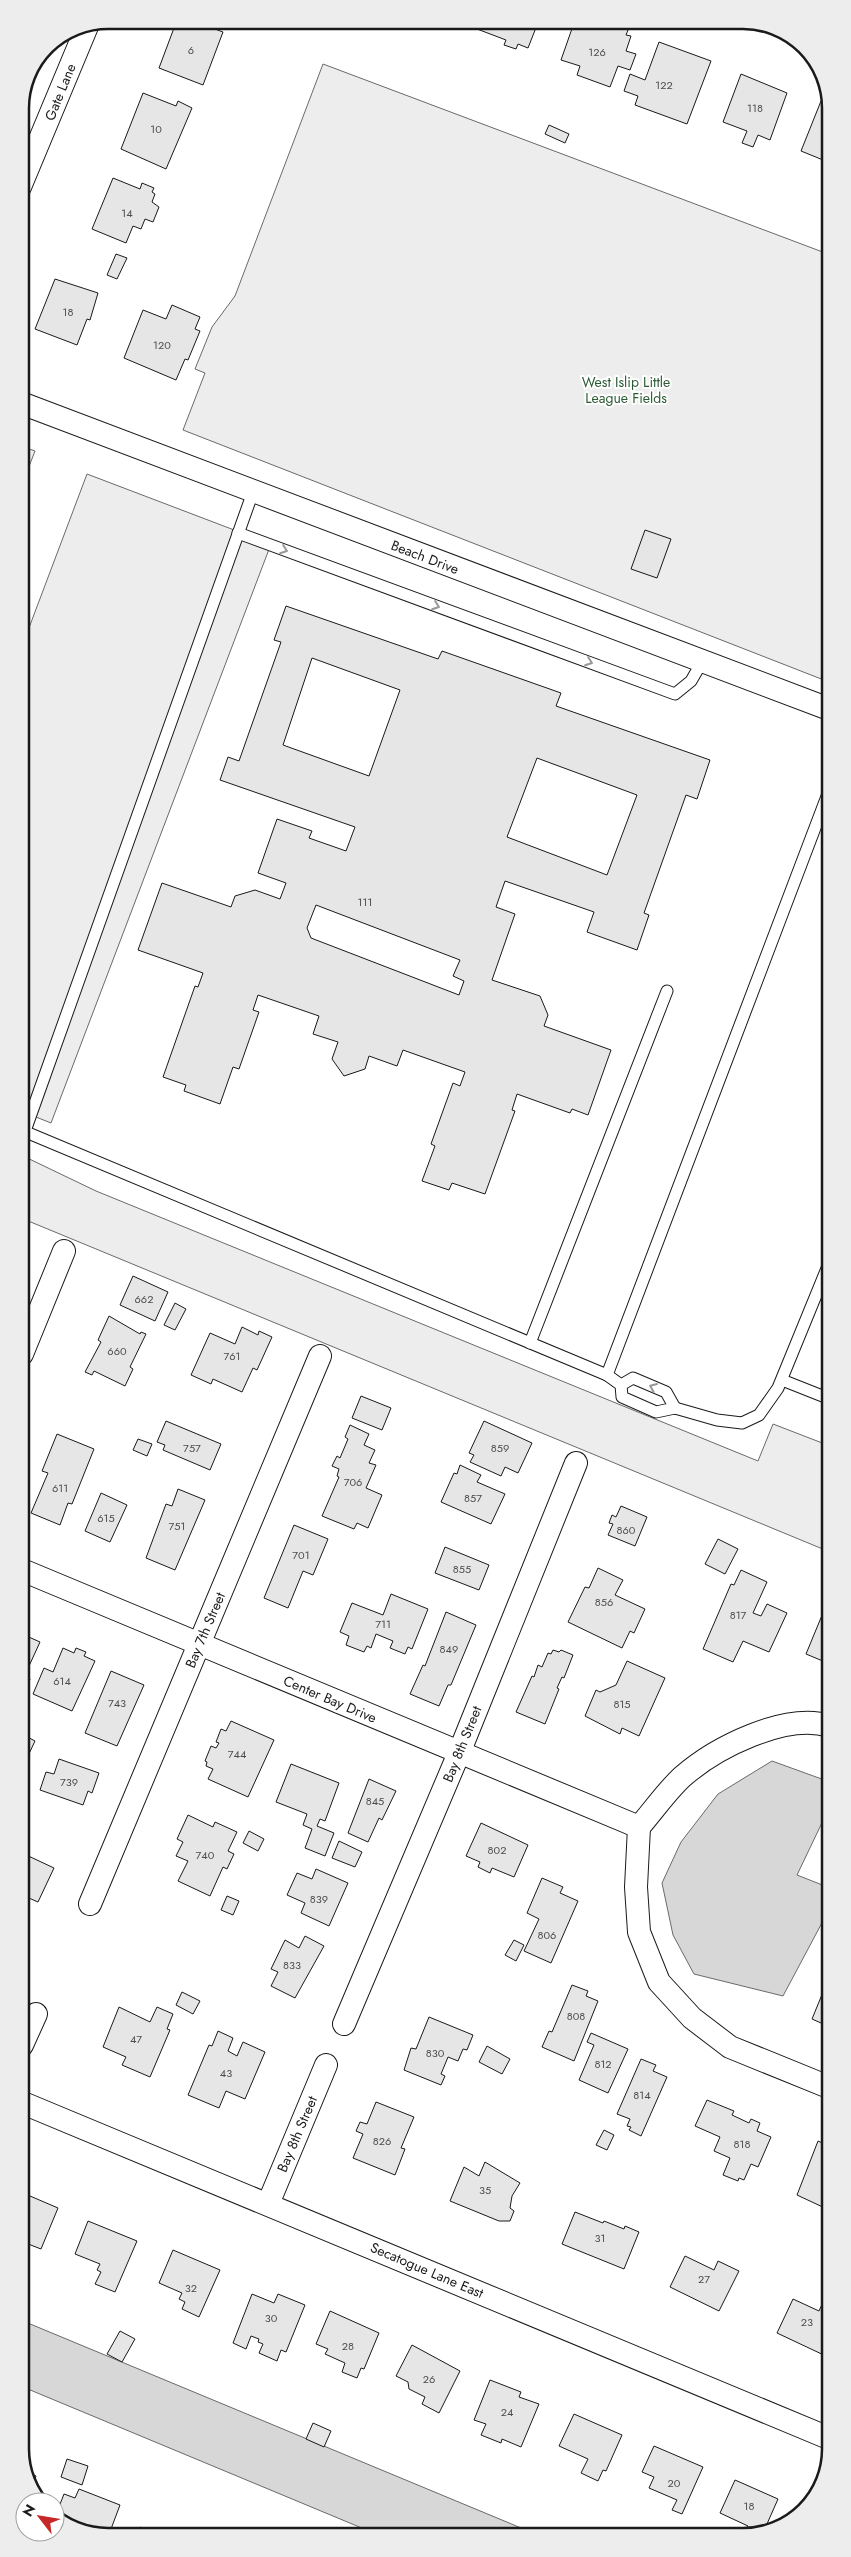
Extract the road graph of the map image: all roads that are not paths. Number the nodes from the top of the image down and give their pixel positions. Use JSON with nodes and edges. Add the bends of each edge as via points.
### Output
{"nodes":[{"id":1,"x":84,"y":33,"type":"edge"},
{"id":2,"x":29,"y":165,"type":"edge"},
{"id":3,"x":29,"y":406,"type":"edge"},
{"id":4,"x":253,"y":492,"type":"junction"},
{"id":5,"x":238,"y":533,"type":"junction"},
{"id":6,"x":702,"y":662,"type":"junction"},
{"id":7,"x":822,"y":706,"type":"edge"},
{"id":8,"x":822,"y":809,"type":"edge"},
{"id":9,"x":667,"y":991,"type":"dead end"},
{"id":10,"x":29,"y":1113,"type":"edge"},
{"id":11,"x":29,"y":1133,"type":"edge"},
{"id":12,"x":64,"y":1251,"type":"dead end"},
{"id":13,"x":822,"y":1281,"type":"edge"},
{"id":14,"x":29,"y":1337,"type":"edge"},
{"id":15,"x":530,"y":1343,"type":"junction"},
{"id":16,"x":320,"y":1356,"type":"dead end"},
{"id":17,"x":607,"y":1375,"type":"junction"},
{"id":18,"x":782,"y":1380,"type":"junction"},
{"id":19,"x":621,"y":1385,"type":"junction"},
{"id":20,"x":822,"y":1396,"type":"edge"},
{"id":21,"x":675,"y":1408,"type":"junction"},
{"id":22,"x":576,"y":1463,"type":"dead end"},
{"id":23,"x":29,"y":1573,"type":"edge"},
{"id":24,"x":199,"y":1644,"type":"junction"},
{"id":25,"x":822,"y":1726,"type":"edge"},
{"id":26,"x":459,"y":1753,"type":"junction"},
{"id":27,"x":639,"y":1827,"type":"junction"},
{"id":28,"x":90,"y":1904,"type":"dead end"},
{"id":29,"x":36,"y":2014,"type":"dead end"},
{"id":30,"x":344,"y":2024,"type":"dead end"},
{"id":31,"x":29,"y":2030,"type":"edge"},
{"id":32,"x":326,"y":2065,"type":"dead end"},
{"id":33,"x":822,"y":2085,"type":"edge"},
{"id":34,"x":29,"y":2106,"type":"edge"},
{"id":35,"x":268,"y":2204,"type":"junction"},
{"id":36,"x":822,"y":2435,"type":"edge"}],
"edges":[{"from":1,"to":2,"type":"street","name":"Gate Lane"},
{"from":3,"to":4,"type":"street","name":"Beach Drive"},
{"from":4,"to":5,"type":"lane"},
{"from":4,"to":6,"type":"street","name":"Beach Drive"},
{"from":5,"to":6,"type":"lane","one_way":true,"via":[[675,694],[691,681]]},
{"from":5,"to":10,"type":"lane"},
{"from":6,"to":7,"type":"street","name":"Beach Drive"},
{"from":8,"to":17,"type":"lane"},
{"from":9,"to":15,"type":"lane"},
{"from":11,"to":15,"type":"lane"},
{"from":12,"to":14,"type":"street"},
{"from":13,"to":18,"type":"lane"},
{"from":15,"to":17,"type":"lane"},
{"from":16,"to":24,"type":"street","name":"Bay 7th Street"},
{"from":17,"to":19,"type":"lane"},
{"from":18,"to":20,"type":"lane"},
{"from":18,"to":21,"type":"lane","via":[[760,1416],[742,1423],[717,1420]]},
{"from":21,"to":19,"type":"lane","one_way":true,"via":[[666,1392],[632,1378]]},
{"from":19,"to":21,"type":"lane","via":[[622,1397],[656,1412]]},
{"from":22,"to":26,"type":"street","name":"Bay 8th Street"},
{"from":23,"to":24,"type":"street","name":"Center Bay Drive"},
{"from":24,"to":26,"type":"street","name":"Center Bay Drive"},
{"from":24,"to":28,"type":"street","name":"Bay 7th Street"},
{"from":25,"to":27,"type":"street","via":[[781,1724],[729,1745],[682,1778]]},
{"from":26,"to":27,"type":"street","name":"Center Bay Drive"},
{"from":26,"to":30,"type":"street","name":"Bay 8th Street"},
{"from":27,"to":33,"type":"street","via":[[636,1887],[639,1932],[658,1982],[692,2018],[730,2047]]},
{"from":29,"to":31,"type":"street"},
{"from":32,"to":35,"type":"street","name":"Bay 8th Street"},
{"from":34,"to":35,"type":"street","name":"Secatogue Lane East"},
{"from":35,"to":36,"type":"street","name":"Secatogue Lane East"}]}
